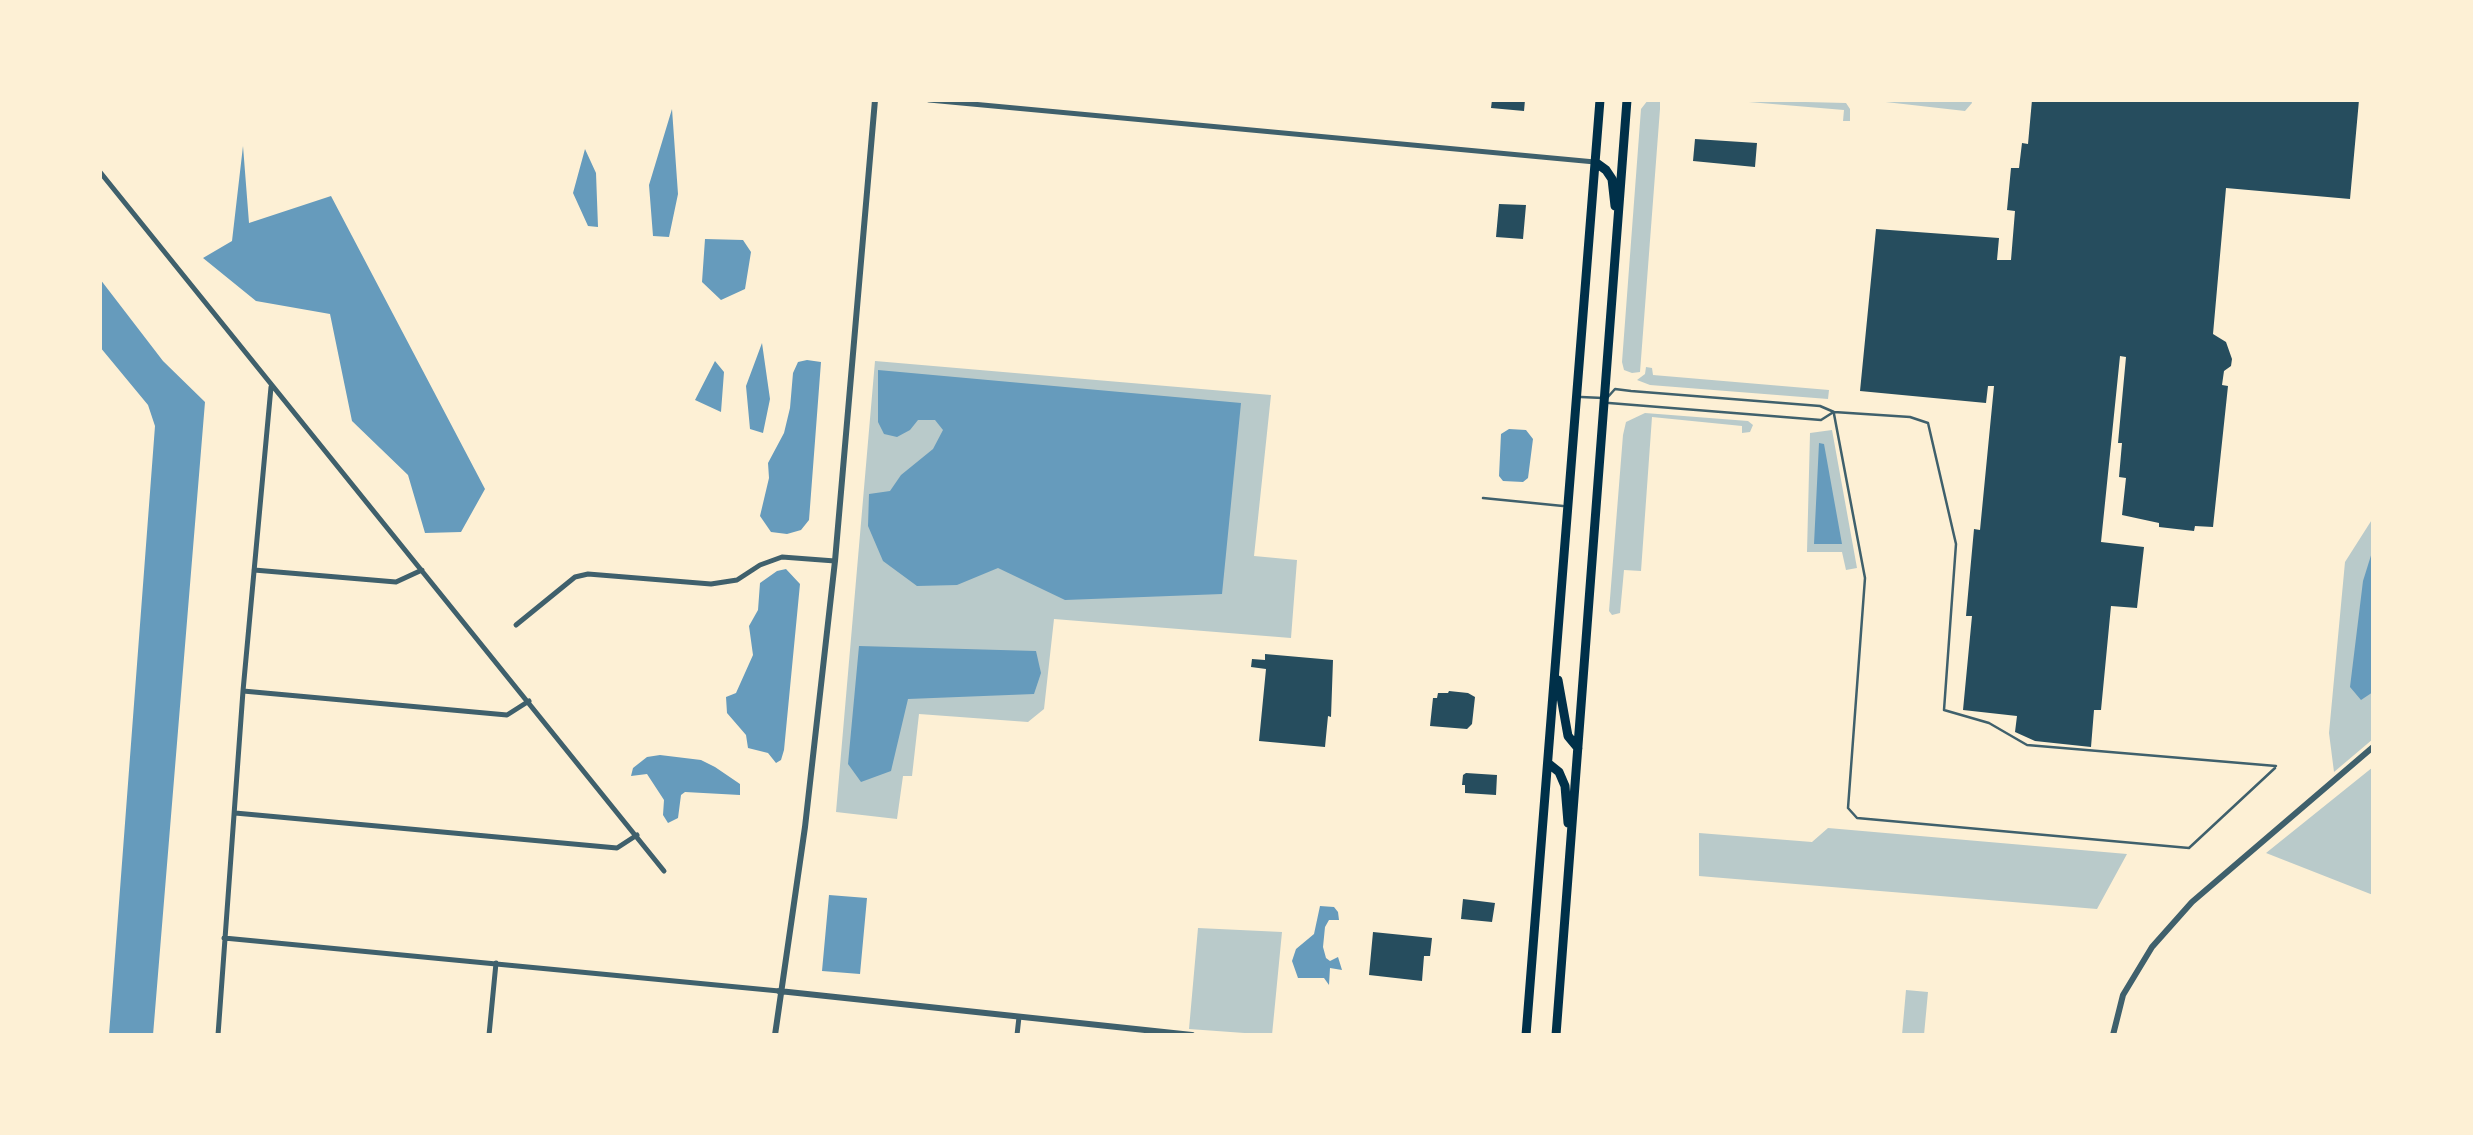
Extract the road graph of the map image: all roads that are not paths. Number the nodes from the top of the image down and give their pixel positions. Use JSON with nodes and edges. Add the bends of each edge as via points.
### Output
{"nodes":[{"id":1,"x":875,"y":100,"type":"edge"},
{"id":2,"x":929,"y":100,"type":"edge"},
{"id":3,"x":1600,"y":100,"type":"edge"},
{"id":4,"x":1628,"y":100,"type":"edge"},
{"id":5,"x":1594,"y":162,"type":"junction"},
{"id":6,"x":100,"y":172,"type":"edge"},
{"id":7,"x":1617,"y":234,"type":"junction"},
{"id":8,"x":271,"y":387,"type":"junction"},
{"id":9,"x":1579,"y":397,"type":"junction"},
{"id":10,"x":1606,"y":398,"type":"junction"},
{"id":11,"x":1834,"y":412,"type":"junction"},
{"id":12,"x":1483,"y":498,"type":"dead end"},
{"id":13,"x":1570,"y":506,"type":"junction"},
{"id":14,"x":834,"y":561,"type":"junction"},
{"id":15,"x":254,"y":570,"type":"junction"},
{"id":16,"x":422,"y":570,"type":"junction"},
{"id":17,"x":516,"y":625,"type":"dead end"},
{"id":18,"x":1556,"y":673,"type":"junction"},
{"id":19,"x":244,"y":692,"type":"junction"},
{"id":20,"x":529,"y":701,"type":"junction"},
{"id":21,"x":2373,"y":747,"type":"edge"},
{"id":22,"x":1578,"y":748,"type":"junction"},
{"id":23,"x":1549,"y":764,"type":"junction"},
{"id":24,"x":235,"y":813,"type":"junction"},
{"id":25,"x":637,"y":836,"type":"junction"},
{"id":26,"x":1572,"y":845,"type":"junction"},
{"id":27,"x":664,"y":870,"type":"dead end"},
{"id":28,"x":224,"y":938,"type":"junction"},
{"id":29,"x":496,"y":963,"type":"junction"},
{"id":30,"x":779,"y":991,"type":"junction"},
{"id":31,"x":1018,"y":1017,"type":"junction"},
{"id":32,"x":218,"y":1035,"type":"edge"},
{"id":33,"x":489,"y":1035,"type":"edge"},
{"id":34,"x":775,"y":1035,"type":"edge"},
{"id":35,"x":1017,"y":1035,"type":"edge"},
{"id":36,"x":1192,"y":1035,"type":"edge"},
{"id":37,"x":1526,"y":1035,"type":"edge"},
{"id":38,"x":1556,"y":1035,"type":"edge"},
{"id":39,"x":2113,"y":1035,"type":"edge"}],
"edges":[{"from":1,"to":14,"type":"street"},
{"from":2,"to":5,"type":"street"},
{"from":3,"to":5,"type":"main road"},
{"from":4,"to":7,"type":"main road"},
{"from":5,"to":7,"type":"main road","via":[[1612,179]]},
{"from":5,"to":9,"type":"main road"},
{"from":6,"to":8,"type":"street"},
{"from":7,"to":10,"type":"main road"},
{"from":8,"to":15,"type":"street"},
{"from":8,"to":16,"type":"street"},
{"from":9,"to":10,"type":"lane"},
{"from":9,"to":13,"type":"main road"},
{"from":10,"to":11,"type":"lane","via":[[1616,389]]},
{"from":10,"to":11,"type":"lane","via":[[1612,405],[1816,420]]},
{"from":10,"to":22,"type":"main road"},
{"from":11,"to":11,"type":"lane","via":[[1928,422],[1956,544],[1944,710],[2027,745],[2276,766],[2189,848],[1856,818],[1848,808],[1866,578]]},
{"from":12,"to":13,"type":"lane"},
{"from":13,"to":18,"type":"main road"},
{"from":14,"to":17,"type":"street","via":[[782,557],[737,580],[711,584],[588,574],[575,577]]},
{"from":14,"to":30,"type":"street"},
{"from":15,"to":16,"type":"street","via":[[396,582]]},
{"from":15,"to":19,"type":"street"},
{"from":16,"to":20,"type":"street"},
{"from":18,"to":22,"type":"main road","via":[[1568,736]]},
{"from":18,"to":23,"type":"main road"},
{"from":19,"to":20,"type":"street","via":[[507,715]]},
{"from":19,"to":24,"type":"street"},
{"from":20,"to":25,"type":"street"},
{"from":21,"to":39,"type":"street","via":[[2192,902],[2131,982]]},
{"from":22,"to":26,"type":"main road"},
{"from":23,"to":26,"type":"main road","via":[[1564,786]]},
{"from":23,"to":37,"type":"main road"},
{"from":24,"to":25,"type":"street","via":[[617,848]]},
{"from":24,"to":28,"type":"street"},
{"from":25,"to":27,"type":"street"},
{"from":26,"to":38,"type":"main road"},
{"from":28,"to":29,"type":"street"},
{"from":28,"to":32,"type":"street"},
{"from":29,"to":30,"type":"street"},
{"from":29,"to":33,"type":"street"},
{"from":30,"to":31,"type":"street"},
{"from":30,"to":34,"type":"street"},
{"from":31,"to":35,"type":"street"},
{"from":31,"to":36,"type":"street"}]}
